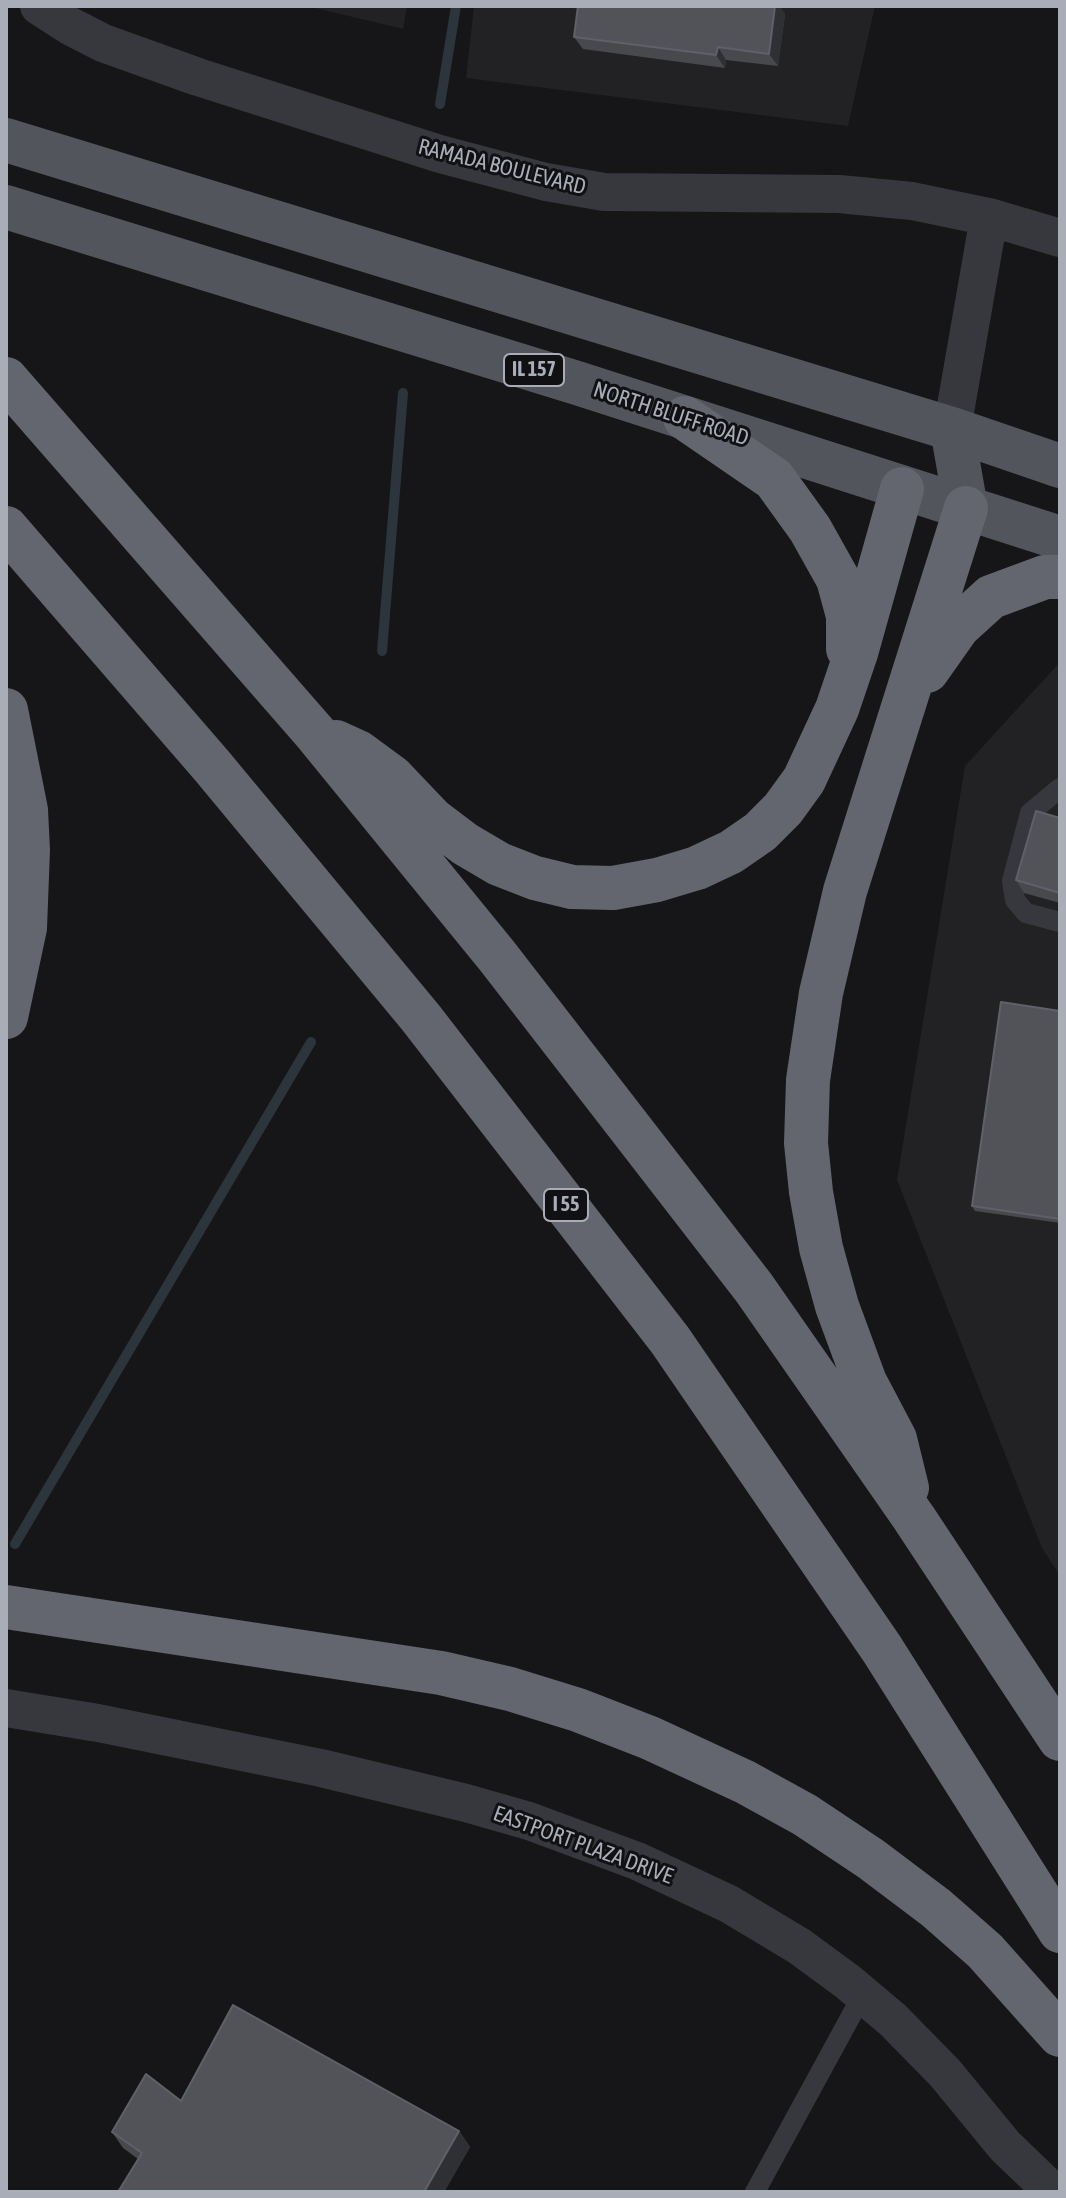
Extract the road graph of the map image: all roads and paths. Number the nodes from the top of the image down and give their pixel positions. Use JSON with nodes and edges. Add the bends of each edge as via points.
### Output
{"nodes":[{"id":1,"x":39,"y":6,"type":"edge"},
{"id":2,"x":6,"y":140,"type":"edge"},
{"id":3,"x":6,"y":207,"type":"edge"},
{"id":4,"x":989,"y":217,"type":"junction"},
{"id":5,"x":1060,"y":238,"type":"edge"},
{"id":6,"x":6,"y":379,"type":"edge"},
{"id":7,"x":685,"y":418,"type":"junction"},
{"id":8,"x":952,"y":429,"type":"junction"},
{"id":9,"x":1060,"y":466,"type":"edge"},
{"id":10,"x":902,"y":489,"type":"junction"},
{"id":11,"x":966,"y":508,"type":"junction"},
{"id":12,"x":6,"y":528,"type":"edge"},
{"id":13,"x":1060,"y":538,"type":"edge"},
{"id":14,"x":1060,"y":577,"type":"edge"},
{"id":15,"x":849,"y":673,"type":"junction"},
{"id":16,"x":903,"y":706,"type":"junction"},
{"id":17,"x":6,"y":710,"type":"edge"},
{"id":18,"x":315,"y":733,"type":"junction"},
{"id":19,"x":1060,"y":788,"type":"edge"},
{"id":20,"x":1060,"y":922,"type":"edge"},
{"id":21,"x":6,"y":1017,"type":"edge"},
{"id":22,"x":914,"y":1518,"type":"junction"},
{"id":23,"x":6,"y":1607,"type":"edge"},
{"id":24,"x":6,"y":1708,"type":"edge"},
{"id":25,"x":1060,"y":1739,"type":"edge"},
{"id":26,"x":1060,"y":1931,"type":"edge"},
{"id":27,"x":863,"y":1994,"type":"junction"},
{"id":28,"x":1060,"y":2035,"type":"edge"},
{"id":29,"x":755,"y":2192,"type":"edge"},
{"id":30,"x":1053,"y":2192,"type":"edge"}],
"edges":[{"from":1,"to":4,"type":"street","name":"RAMADA BOULEVARD","via":[[103,43],[198,77],[546,182],[604,192],[839,194],[912,201]]},
{"from":2,"to":8,"type":"main road"},
{"from":3,"to":7,"type":"main road","name":"NORTH BLUFF ROAD","number":"IL 157"},
{"from":4,"to":5,"type":"street","name":"RAMADA BOULEVARD"},
{"from":4,"to":8,"type":"street"},
{"from":6,"to":18,"type":"highway"},
{"from":7,"to":10,"type":"main road","name":"NORTH BLUFF ROAD","number":"IL 157"},
{"from":7,"to":15,"type":"highway","via":[[774,479],[810,529],[838,579],[848,616]]},
{"from":8,"to":9,"type":"main road"},
{"from":8,"to":10,"type":"main road"},
{"from":8,"to":11,"type":"main road"},
{"from":10,"to":11,"type":"main road","name":"NORTH BLUFF ROAD","number":"IL 157"},
{"from":10,"to":15,"type":"highway"},
{"from":11,"to":13,"type":"main road","name":"NORTH BLUFF ROAD","number":"IL 157"},
{"from":11,"to":16,"type":"highway"},
{"from":12,"to":26,"type":"highway","number":"I 55","via":[[411,1006],[670,1340],[882,1649]]},
{"from":14,"to":16,"type":"highway","via":[[1045,577],[991,597],[958,627]]},
{"from":15,"to":18,"type":"highway","via":[[804,780],[760,832],[697,868],[613,888],[572,887],[499,864],[432,819],[392,777],[358,752]]},
{"from":16,"to":22,"type":"highway","via":[[845,891],[821,993],[808,1080],[806,1143],[821,1248],[837,1306],[865,1382],[895,1439]]},
{"from":17,"to":21,"type":"highway","via":[[26,810],[28,850],[25,928]]},
{"from":18,"to":22,"type":"highway","via":[[497,956],[754,1288]]},
{"from":19,"to":20,"type":"lane","via":[[1030,813],[1012,881],[1015,900],[1026,913]]},
{"from":22,"to":25,"type":"highway"},
{"from":23,"to":28,"type":"highway","via":[[441,1673],[578,1710],[650,1738],[745,1782],[871,1859],[985,1951]]},
{"from":24,"to":27,"type":"street","name":"EASTPORT PLAZA DRIVE","via":[[321,1768],[529,1821],[637,1861],[729,1904],[799,1946]]},
{"from":27,"to":29,"type":"lane"},
{"from":27,"to":30,"type":"street","name":"EASTPORT PLAZA DRIVE","via":[[945,2073],[1005,2146]]}]}
